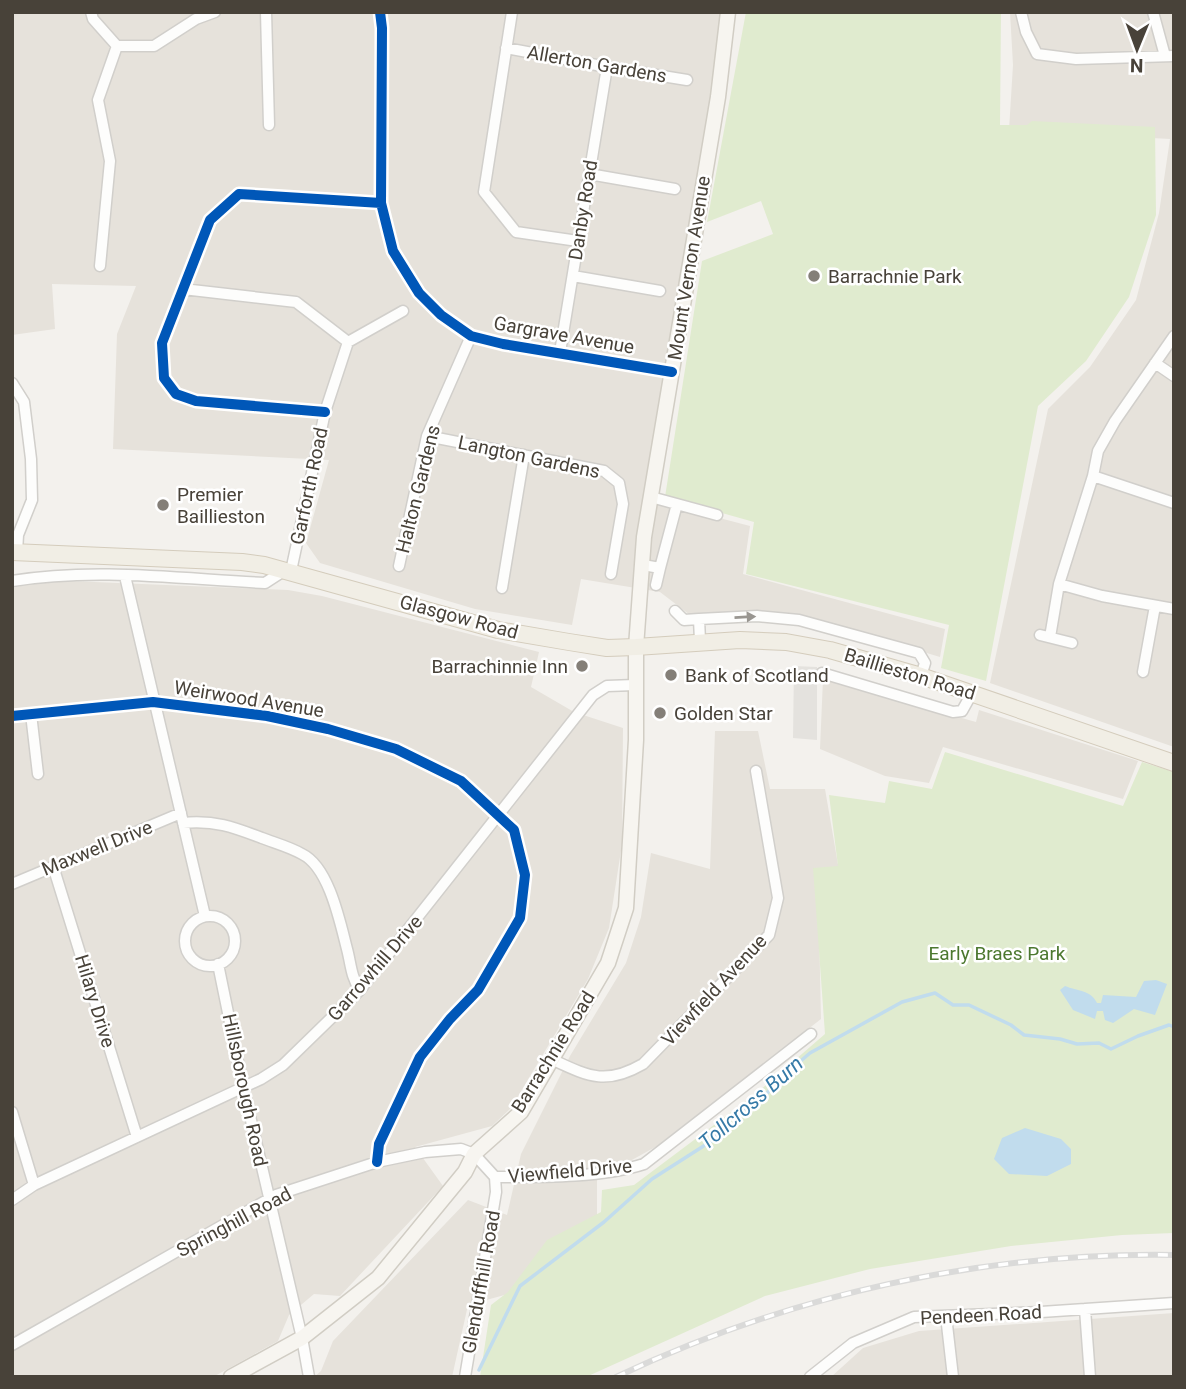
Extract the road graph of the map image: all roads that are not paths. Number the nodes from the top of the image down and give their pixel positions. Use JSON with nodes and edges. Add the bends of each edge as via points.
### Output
{"nodes":[{"id":1,"x":91,"y":12,"type":"edge"},
{"id":2,"x":215,"y":12,"type":"edge"},
{"id":3,"x":266,"y":12,"type":"edge"},
{"id":4,"x":380,"y":12,"type":"edge"},
{"id":5,"x":512,"y":12,"type":"edge"},
{"id":6,"x":729,"y":12,"type":"edge"},
{"id":7,"x":1021,"y":12,"type":"edge"},
{"id":8,"x":1153,"y":12,"type":"edge"},
{"id":9,"x":117,"y":46,"type":"junction"},
{"id":10,"x":506,"y":48,"type":"junction"},
{"id":11,"x":1169,"y":56,"type":"edge"},
{"id":12,"x":607,"y":67,"type":"junction"},
{"id":13,"x":687,"y":79,"type":"dead end"},
{"id":14,"x":268,"y":125,"type":"dead end"},
{"id":15,"x":589,"y":174,"type":"junction"},
{"id":16,"x":675,"y":189,"type":"dead end"},
{"id":17,"x":381,"y":203,"type":"junction"},
{"id":18,"x":578,"y":241,"type":"junction"},
{"id":19,"x":100,"y":266,"type":"dead end"},
{"id":20,"x":573,"y":276,"type":"junction"},
{"id":21,"x":183,"y":289,"type":"junction"},
{"id":22,"x":660,"y":291,"type":"dead end"},
{"id":23,"x":403,"y":310,"type":"dead end"},
{"id":24,"x":471,"y":336,"type":"junction"},
{"id":25,"x":1174,"y":336,"type":"edge"},
{"id":26,"x":348,"y":342,"type":"junction"},
{"id":27,"x":560,"y":352,"type":"junction"},
{"id":28,"x":1155,"y":363,"type":"junction"},
{"id":29,"x":672,"y":372,"type":"junction"},
{"id":30,"x":1174,"y":376,"type":"edge"},
{"id":31,"x":12,"y":383,"type":"edge"},
{"id":32,"x":325,"y":412,"type":"junction"},
{"id":33,"x":427,"y":436,"type":"junction"},
{"id":34,"x":524,"y":455,"type":"junction"},
{"id":35,"x":1093,"y":476,"type":"junction"},
{"id":36,"x":651,"y":498,"type":"junction"},
{"id":37,"x":1174,"y":503,"type":"edge"},
{"id":38,"x":677,"y":504,"type":"junction"},
{"id":39,"x":717,"y":515,"type":"dead end"},
{"id":40,"x":17,"y":525,"type":"edge"},
{"id":41,"x":15,"y":552,"type":"edge"},
{"id":42,"x":98,"y":556,"type":"junction"},
{"id":43,"x":153,"y":560,"type":"junction"},
{"id":44,"x":643,"y":565,"type":"junction"},
{"id":45,"x":399,"y":566,"type":"dead end"},
{"id":46,"x":660,"y":568,"type":"junction"},
{"id":47,"x":288,"y":570,"type":"junction"},
{"id":48,"x":611,"y":574,"type":"dead end"},
{"id":49,"x":99,"y":575,"type":"junction"},
{"id":50,"x":125,"y":576,"type":"junction"},
{"id":51,"x":151,"y":577,"type":"junction"},
{"id":52,"x":12,"y":581,"type":"edge"},
{"id":53,"x":1059,"y":584,"type":"junction"},
{"id":54,"x":656,"y":585,"type":"dead end"},
{"id":55,"x":502,"y":588,"type":"dead end"},
{"id":56,"x":1155,"y":606,"type":"junction"},
{"id":57,"x":1174,"y":609,"type":"edge"},
{"id":58,"x":675,"y":611,"type":"dead end"},
{"id":59,"x":699,"y":619,"type":"junction"},
{"id":60,"x":701,"y":641,"type":"junction"},
{"id":61,"x":1072,"y":643,"type":"dead end"},
{"id":62,"x":636,"y":647,"type":"junction"},
{"id":63,"x":1143,"y":672,"type":"dead end"},
{"id":64,"x":822,"y":673,"type":"dead end"},
{"id":65,"x":921,"y":676,"type":"junction"},
{"id":66,"x":635,"y":685,"type":"junction"},
{"id":67,"x":972,"y":693,"type":"junction"},
{"id":68,"x":153,"y":702,"type":"junction"},
{"id":69,"x":30,"y":714,"type":"junction"},
{"id":70,"x":12,"y":716,"type":"edge"},
{"id":71,"x":1174,"y":763,"type":"edge"},
{"id":72,"x":757,"y":771,"type":"dead end"},
{"id":73,"x":38,"y":774,"type":"dead end"},
{"id":74,"x":498,"y":817,"type":"junction"},
{"id":75,"x":182,"y":818,"type":"junction"},
{"id":76,"x":53,"y":866,"type":"junction"},
{"id":77,"x":12,"y":884,"type":"edge"},
{"id":78,"x":205,"y":916,"type":"junction"},
{"id":79,"x":218,"y":964,"type":"junction"},
{"id":80,"x":360,"y":990,"type":"junction"},
{"id":81,"x":811,"y":1034,"type":"dead end"},
{"id":82,"x":551,"y":1059,"type":"junction"},
{"id":83,"x":243,"y":1086,"type":"junction"},
{"id":84,"x":12,"y":1112,"type":"edge"},
{"id":85,"x":137,"y":1137,"type":"junction"},
{"id":86,"x":474,"y":1154,"type":"junction"},
{"id":87,"x":377,"y":1162,"type":"junction"},
{"id":88,"x":495,"y":1177,"type":"junction"},
{"id":89,"x":34,"y":1185,"type":"junction"},
{"id":90,"x":269,"y":1199,"type":"junction"},
{"id":91,"x":12,"y":1200,"type":"edge"},
{"id":92,"x":1174,"y":1303,"type":"edge"},
{"id":93,"x":1085,"y":1309,"type":"junction"},
{"id":94,"x":946,"y":1315,"type":"junction"},
{"id":95,"x":302,"y":1338,"type":"junction"},
{"id":96,"x":12,"y":1345,"type":"edge"},
{"id":97,"x":231,"y":1377,"type":"edge"},
{"id":98,"x":309,"y":1377,"type":"edge"},
{"id":99,"x":465,"y":1377,"type":"edge"},
{"id":100,"x":810,"y":1377,"type":"edge"},
{"id":101,"x":953,"y":1377,"type":"edge"},
{"id":102,"x":1090,"y":1377,"type":"edge"}],
"edges":[{"from":1,"to":9,"type":"street"},
{"from":2,"to":9,"type":"street","via":[[154,46]]},
{"from":3,"to":14,"type":"street"},
{"from":4,"to":17,"type":"street","name":"Gargrave Avenue"},
{"from":5,"to":10,"type":"street"},
{"from":6,"to":29,"type":"main road","name":"Mount Vernon Avenue"},
{"from":7,"to":11,"type":"street","via":[[1037,54],[1076,59]]},
{"from":8,"to":11,"type":"street"},
{"from":9,"to":19,"type":"street","via":[[98,100],[110,161]]},
{"from":10,"to":12,"type":"street","name":"Allerton Gardens"},
{"from":10,"to":18,"type":"street","via":[[484,192],[516,232]]},
{"from":12,"to":13,"type":"street","name":"Allerton Gardens"},
{"from":12,"to":15,"type":"street","name":"Danby Road"},
{"from":15,"to":16,"type":"street"},
{"from":15,"to":18,"type":"street","name":"Danby Road"},
{"from":17,"to":21,"type":"street","via":[[239,194],[210,220]]},
{"from":17,"to":24,"type":"street","name":"Gargrave Avenue","via":[[393,251],[419,293]]},
{"from":18,"to":20,"type":"street","name":"Danby Road"},
{"from":20,"to":22,"type":"street"},
{"from":20,"to":27,"type":"street","name":"Danby Road"},
{"from":21,"to":26,"type":"street","via":[[296,302]]},
{"from":21,"to":32,"type":"street","via":[[162,344],[164,378],[176,394],[196,401]]},
{"from":23,"to":26,"type":"street"},
{"from":24,"to":27,"type":"street","name":"Gargrave Avenue"},
{"from":24,"to":33,"type":"street","name":"Halton Gardens"},
{"from":25,"to":28,"type":"street"},
{"from":26,"to":32,"type":"street","name":"Garforth Road"},
{"from":27,"to":29,"type":"street","name":"Gargrave Avenue"},
{"from":28,"to":30,"type":"street"},
{"from":28,"to":35,"type":"street","via":[[1098,450]]},
{"from":29,"to":36,"type":"main road","name":"Mount Vernon Avenue"},
{"from":31,"to":40,"type":"street","via":[[24,402],[32,459],[32,500]]},
{"from":32,"to":47,"type":"street","name":"Garforth Road"},
{"from":33,"to":34,"type":"street","name":"Langton Gardens"},
{"from":33,"to":45,"type":"street","name":"Halton Gardens"},
{"from":34,"to":48,"type":"street","name":"Langton Gardens","via":[[604,471],[619,483],[623,504]]},
{"from":34,"to":55,"type":"street"},
{"from":35,"to":37,"type":"street"},
{"from":35,"to":53,"type":"street"},
{"from":36,"to":38,"type":"street"},
{"from":36,"to":44,"type":"main road","name":"Mount Vernon Avenue"},
{"from":38,"to":39,"type":"street"},
{"from":38,"to":46,"type":"street"},
{"from":40,"to":41,"type":"street"},
{"from":41,"to":42,"type":"main road","name":"Glasgow Road"},
{"from":42,"to":43,"type":"main road","name":"Glasgow Road"},
{"from":42,"to":49,"type":"street"},
{"from":43,"to":47,"type":"main road","name":"Glasgow Road","via":[[242,562]]},
{"from":43,"to":51,"type":"street"},
{"from":44,"to":46,"type":"street"},
{"from":44,"to":62,"type":"main road","name":"Mount Vernon Avenue"},
{"from":46,"to":54,"type":"street"},
{"from":47,"to":51,"type":"street","via":[[265,583]]},
{"from":47,"to":62,"type":"main road","name":"Glasgow Road","via":[[498,630],[607,648]]},
{"from":49,"to":50,"type":"street"},
{"from":49,"to":52,"type":"street"},
{"from":50,"to":51,"type":"street"},
{"from":50,"to":68,"type":"street"},
{"from":53,"to":56,"type":"street"},
{"from":53,"to":61,"type":"street","via":[[1045,636]]},
{"from":56,"to":57,"type":"street"},
{"from":56,"to":63,"type":"street"},
{"from":58,"to":59,"type":"street","via":[[684,620]]},
{"from":59,"to":60,"type":"street"},
{"from":59,"to":65,"type":"street","one_way":true,"via":[[757,616],[799,620],[919,653],[925,663]]},
{"from":60,"to":62,"type":"main road","name":"Baillieston Road"},
{"from":60,"to":65,"type":"main road","name":"Baillieston Road","via":[[794,643]]},
{"from":62,"to":66,"type":"main road","name":"Barrachnie Road"},
{"from":64,"to":67,"type":"street","via":[[953,712],[962,711]]},
{"from":65,"to":67,"type":"main road","name":"Baillieston Road"},
{"from":66,"to":74,"type":"street","name":"Garrowhill Drive","via":[[607,686],[593,695]]},
{"from":66,"to":82,"type":"main road","name":"Barrachnie Road","via":[[626,908],[608,963]]},
{"from":67,"to":71,"type":"main road","name":"Baillieston Road"},
{"from":68,"to":69,"type":"street","name":"Weirwood Avenue"},
{"from":68,"to":74,"type":"street","name":"Weirwood Avenue","via":[[267,716],[396,750],[461,781]]},
{"from":68,"to":75,"type":"street"},
{"from":69,"to":70,"type":"street","name":"Weirwood Avenue"},
{"from":69,"to":73,"type":"street"},
{"from":72,"to":82,"type":"street","name":"Viewfield Avenue","via":[[778,898],[769,935],[643,1064],[625,1075],[584,1074]]},
{"from":74,"to":80,"type":"street","name":"Garrowhill Drive"},
{"from":74,"to":87,"type":"street","name":"Weirwood Avenue","via":[[514,830],[525,875],[520,918],[478,990],[420,1057],[379,1143]]},
{"from":75,"to":76,"type":"street","name":"Maxwell Drive"},
{"from":75,"to":78,"type":"street"},
{"from":75,"to":80,"type":"street","via":[[233,827],[304,854],[316,865],[336,910],[353,980]]},
{"from":76,"to":77,"type":"street","name":"Maxwell Drive"},
{"from":76,"to":85,"type":"street","name":"Hilary Drive"},
{"from":78,"to":79,"type":"street","via":[[222,919],[233,930],[231,954]]},
{"from":78,"to":79,"type":"street","via":[[187,931],[186,947],[195,961]]},
{"from":79,"to":83,"type":"street","name":"Hillsborough Road"},
{"from":80,"to":83,"type":"street","name":"Garrowhill Drive","via":[[283,1065]]},
{"from":81,"to":88,"type":"street","name":"Viewfield Drive","via":[[643,1164],[625,1170]]},
{"from":82,"to":86,"type":"main road","name":"Barrachnie Road","via":[[521,1112]]},
{"from":83,"to":85,"type":"street","name":"Garrowhill Drive"},
{"from":83,"to":90,"type":"street","name":"Hillsborough Road"},
{"from":84,"to":89,"type":"street"},
{"from":85,"to":89,"type":"street","name":"Garrowhill Drive"},
{"from":86,"to":87,"type":"street","name":"Springhill Road","via":[[461,1149]]},
{"from":86,"to":88,"type":"street"},
{"from":86,"to":95,"type":"main road","name":"Barrachnie Road","via":[[465,1172],[378,1278]]},
{"from":87,"to":90,"type":"street","name":"Springhill Road"},
{"from":88,"to":99,"type":"street","name":"Glenduffhill Road","via":[[494,1209]]},
{"from":89,"to":91,"type":"street","name":"Garrowhill Drive"},
{"from":90,"to":95,"type":"street","name":"Hillsborough Road"},
{"from":90,"to":96,"type":"street","name":"Springhill Road"},
{"from":92,"to":93,"type":"street","name":"Pendeen Road"},
{"from":93,"to":94,"type":"street","name":"Pendeen Road"},
{"from":93,"to":102,"type":"street"},
{"from":94,"to":100,"type":"street","name":"Pendeen Road","via":[[914,1317],[853,1343]]},
{"from":94,"to":101,"type":"street"},
{"from":95,"to":97,"type":"main road","name":"Barrachnie Road"},
{"from":95,"to":98,"type":"street","name":"Hillsborough Road"}]}
